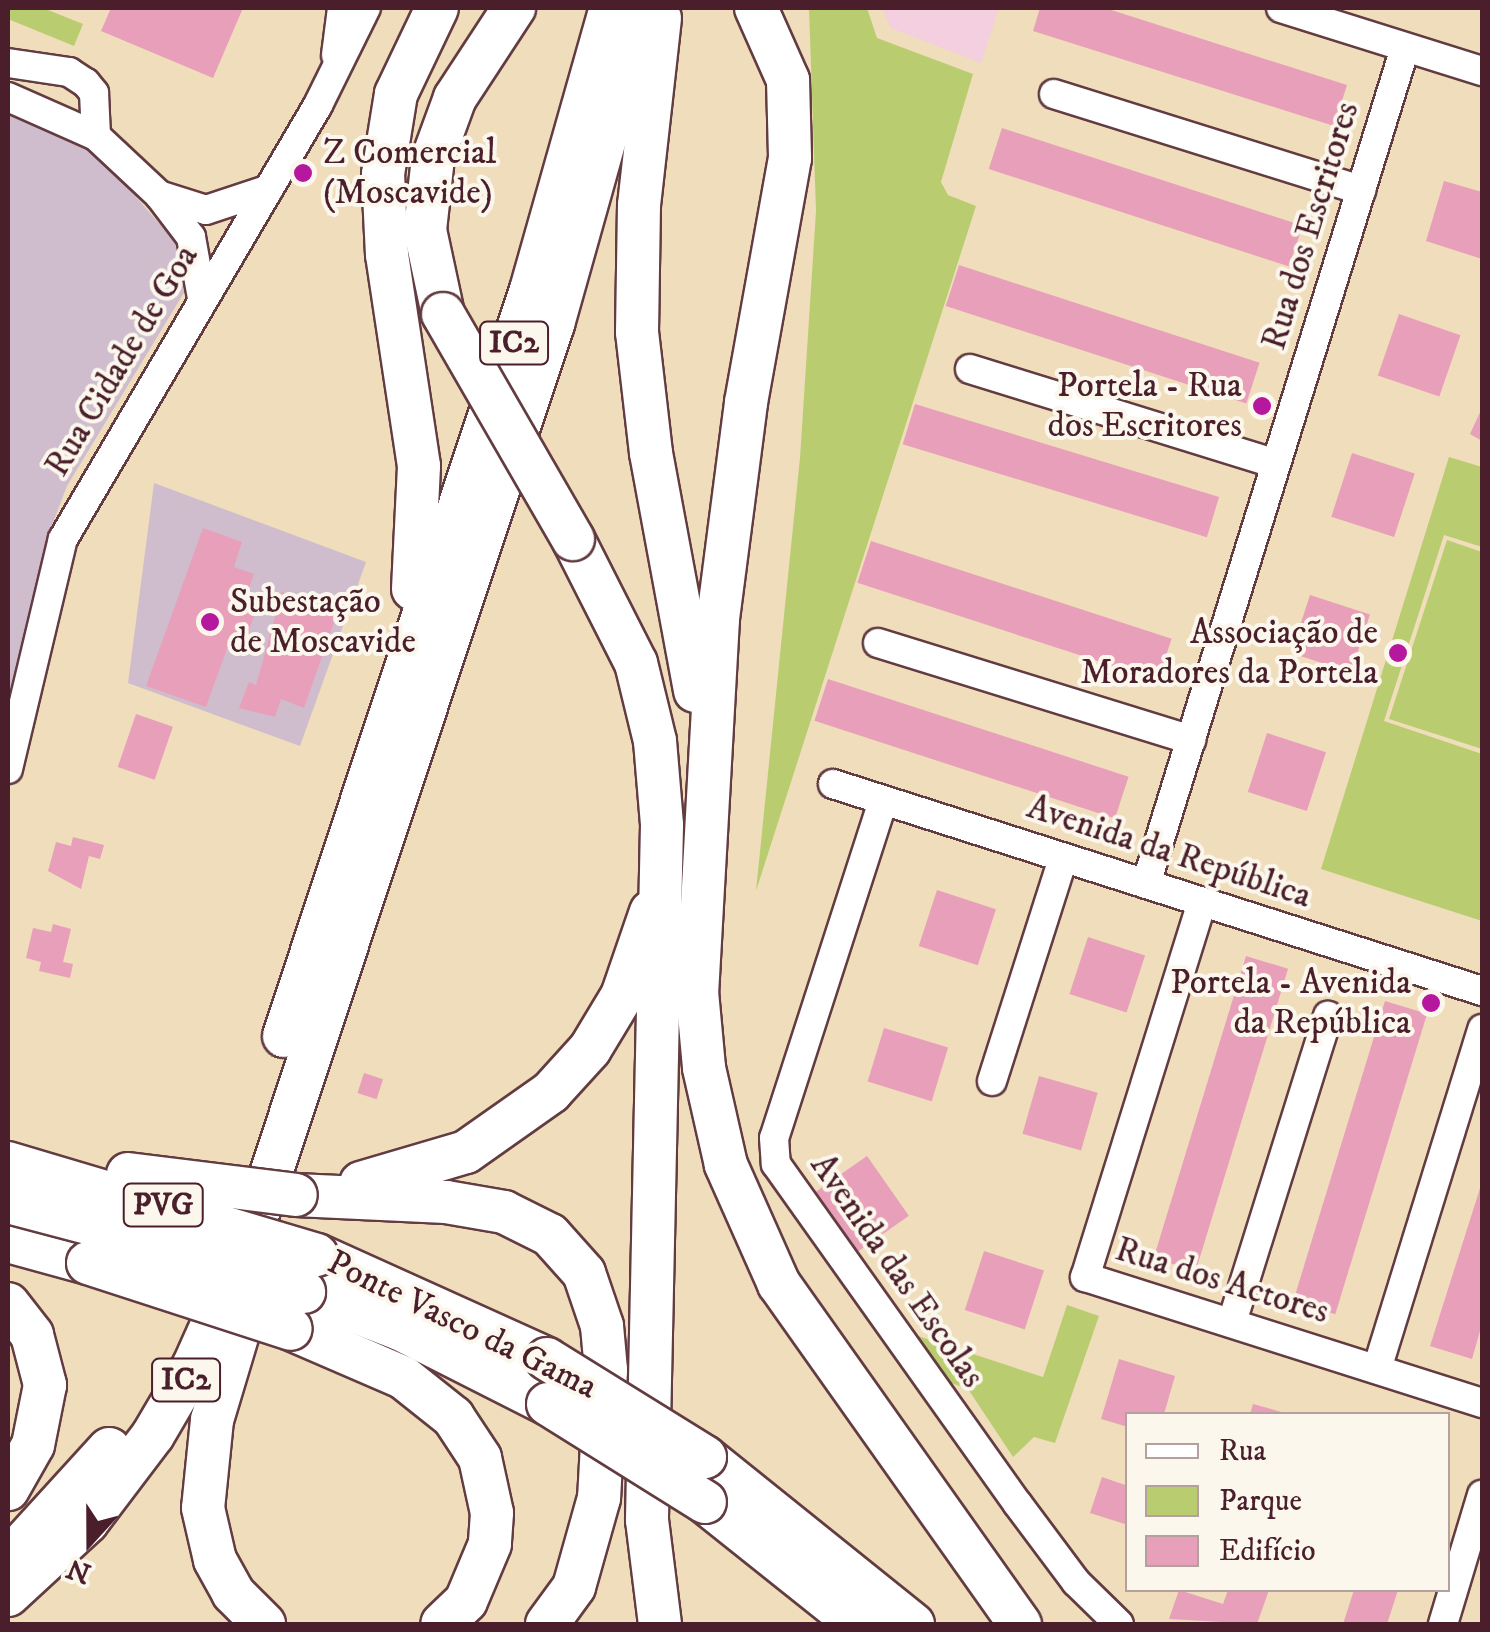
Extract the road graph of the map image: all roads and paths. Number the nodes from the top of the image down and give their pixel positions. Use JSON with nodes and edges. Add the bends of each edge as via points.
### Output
{"nodes":[{"id":1,"x":342,"y":8,"type":"edge"},
{"id":2,"x":366,"y":8,"type":"edge"},
{"id":3,"x":438,"y":8,"type":"edge"},
{"id":4,"x":514,"y":8,"type":"edge"},
{"id":5,"x":611,"y":8,"type":"edge"},
{"id":6,"x":642,"y":8,"type":"edge"},
{"id":7,"x":662,"y":8,"type":"edge"},
{"id":8,"x":756,"y":8,"type":"edge"},
{"id":9,"x":1282,"y":8,"type":"edge"},
{"id":10,"x":1405,"y":48,"type":"junction"},
{"id":11,"x":8,"y":63,"type":"edge"},
{"id":12,"x":335,"y":69,"type":"junction"},
{"id":13,"x":1482,"y":71,"type":"edge"},
{"id":14,"x":1054,"y":94,"type":"dead end"},
{"id":15,"x":8,"y":97,"type":"edge"},
{"id":16,"x":96,"y":136,"type":"junction"},
{"id":17,"x":270,"y":189,"type":"junction"},
{"id":18,"x":1361,"y":190,"type":"junction"},
{"id":19,"x":158,"y":195,"type":"junction"},
{"id":20,"x":206,"y":210,"type":"junction"},
{"id":21,"x":190,"y":237,"type":"junction"},
{"id":22,"x":236,"y":243,"type":"junction"},
{"id":23,"x":202,"y":298,"type":"junction"},
{"id":24,"x":970,"y":368,"type":"dead end"},
{"id":25,"x":1276,"y":464,"type":"junction"},
{"id":26,"x":878,"y":643,"type":"dead end"},
{"id":27,"x":404,"y":674,"type":"junction"},
{"id":28,"x":1191,"y":740,"type":"junction"},
{"id":29,"x":708,"y":755,"type":"junction"},
{"id":30,"x":8,"y":769,"type":"edge"},
{"id":31,"x":833,"y":784,"type":"dead end"},
{"id":32,"x":883,"y":801,"type":"junction"},
{"id":33,"x":1063,"y":858,"type":"junction"},
{"id":34,"x":664,"y":874,"type":"junction"},
{"id":35,"x":1146,"y":884,"type":"junction"},
{"id":36,"x":1202,"y":902,"type":"junction"},
{"id":37,"x":1482,"y":991,"type":"edge"},
{"id":38,"x":1328,"y":1016,"type":"dead end"},
{"id":39,"x":1482,"y":1029,"type":"edge"},
{"id":40,"x":992,"y":1082,"type":"dead end"},
{"id":41,"x":288,"y":1117,"type":"junction"},
{"id":42,"x":8,"y":1161,"type":"edge"},
{"id":43,"x":316,"y":1197,"type":"junction"},
{"id":44,"x":8,"y":1202,"type":"edge"},
{"id":45,"x":8,"y":1241,"type":"edge"},
{"id":46,"x":304,"y":1292,"type":"junction"},
{"id":47,"x":20,"y":1320,"type":"edge"},
{"id":48,"x":1232,"y":1322,"type":"junction"},
{"id":49,"x":1377,"y":1369,"type":"junction"},
{"id":50,"x":1482,"y":1403,"type":"edge"},
{"id":51,"x":8,"y":1489,"type":"edge"},
{"id":52,"x":1482,"y":1495,"type":"edge"},
{"id":53,"x":8,"y":1558,"type":"edge"},
{"id":54,"x":8,"y":1596,"type":"edge"},
{"id":55,"x":264,"y":1624,"type":"edge"},
{"id":56,"x":442,"y":1624,"type":"edge"},
{"id":57,"x":547,"y":1624,"type":"edge"},
{"id":58,"x":660,"y":1624,"type":"edge"},
{"id":59,"x":858,"y":1624,"type":"edge"},
{"id":60,"x":914,"y":1624,"type":"edge"},
{"id":61,"x":1020,"y":1624,"type":"edge"},
{"id":62,"x":1119,"y":1624,"type":"edge"},
{"id":63,"x":1443,"y":1624,"type":"edge"}],
"edges":[{"from":1,"to":12,"type":"street","name":"Rua Cidade de Goa"},
{"from":2,"to":12,"type":"street","name":"Rua Cidade de Goa"},
{"from":3,"to":27,"type":"highway","via":[[396,94],[383,174],[386,255],[419,466],[418,554]]},
{"from":4,"to":34,"type":"highway","bridge":true,"via":[[455,98],[433,158],[424,230],[443,314],[620,625],[646,696]]},
{"from":5,"to":27,"type":"highway","number":"IC2","via":[[531,290]]},
{"from":6,"to":41,"type":"highway","number":"IC2","via":[[553,324]]},
{"from":7,"to":29,"type":"highway","via":[[638,205],[637,332],[651,453]]},
{"from":8,"to":29,"type":"highway","via":[[788,80],[790,158],[728,527]]},
{"from":9,"to":10,"type":"street"},
{"from":10,"to":13,"type":"street"},
{"from":10,"to":18,"type":"street","name":"Rua dos Escritores"},
{"from":11,"to":16,"type":"street","via":[[69,72],[86,83],[94,93]]},
{"from":12,"to":17,"type":"street","name":"Rua Cidade de Goa"},
{"from":14,"to":18,"type":"street"},
{"from":15,"to":16,"type":"street"},
{"from":16,"to":19,"type":"street"},
{"from":17,"to":20,"type":"street"},
{"from":17,"to":22,"type":"street","name":"Rua Cidade de Goa"},
{"from":18,"to":25,"type":"street","name":"Rua dos Escritores"},
{"from":19,"to":20,"type":"street"},
{"from":19,"to":21,"type":"street"},
{"from":20,"to":22,"type":"street"},
{"from":21,"to":22,"type":"street"},
{"from":21,"to":23,"type":"street"},
{"from":22,"to":23,"type":"street","name":"Rua Cidade de Goa"},
{"from":23,"to":30,"type":"street","name":"Rua Cidade de Goa","via":[[63,540]]},
{"from":24,"to":25,"type":"street"},
{"from":25,"to":28,"type":"street","name":"Rua dos Escritores"},
{"from":26,"to":28,"type":"street"},
{"from":27,"to":53,"type":"highway","number":"IC2","via":[[186,1318],[105,1454]]},
{"from":28,"to":35,"type":"street","name":"Rua dos Escritores"},
{"from":29,"to":61,"type":"highway","via":[[698,1005],[710,1104],[736,1193],[779,1284]]},
{"from":31,"to":32,"type":"street","name":"Avenida da República"},
{"from":32,"to":33,"type":"street","name":"Avenida da República"},
{"from":32,"to":62,"type":"street","name":"Avenida das Escolas","via":[[774,1138],[776,1164],[1017,1503]]},
{"from":33,"to":35,"type":"street","name":"Avenida da República"},
{"from":33,"to":40,"type":"street"},
{"from":34,"to":43,"type":"highway","via":[[622,996],[590,1048],[525,1114],[466,1152],[416,1172]]},
{"from":34,"to":58,"type":"highway","via":[[647,1520]]},
{"from":35,"to":36,"type":"street","name":"Avenida da República"},
{"from":36,"to":37,"type":"street","name":"Avenida da República"},
{"from":36,"to":48,"type":"street","name":"Rua dos Actores","via":[[1084,1277]]},
{"from":38,"to":48,"type":"street"},
{"from":39,"to":49,"type":"street"},
{"from":41,"to":54,"type":"highway","number":"IC2","via":[[246,1249],[174,1401],[87,1522]]},
{"from":41,"to":55,"type":"highway","via":[[240,1330],[215,1404],[203,1483],[215,1560],[233,1592]]},
{"from":42,"to":43,"type":"highway","bridge":true},
{"from":42,"to":46,"type":"highway","name":"Ponte Vasco da Gama","number":"PVG","bridge":true},
{"from":43,"to":57,"type":"highway","via":[[446,1202],[504,1212],[550,1234],[584,1273],[602,1326],[606,1370],[600,1498],[581,1570]]},
{"from":44,"to":46,"type":"highway","name":"Ponte Vasco da Gama","number":"PVG","bridge":true,"via":[[144,1238]]},
{"from":45,"to":46,"type":"highway","bridge":true},
{"from":46,"to":56,"type":"highway","via":[[453,1416],[480,1458],[492,1513],[490,1544],[466,1601]]},
{"from":46,"to":59,"type":"highway","name":"Ponte Vasco da Gama","number":"PVG","bridge":true,"via":[[400,1329],[548,1404],[705,1502]]},
{"from":46,"to":60,"type":"highway","name":"Ponte Vasco da Gama","number":"PVG","bridge":true,"via":[[546,1359],[705,1457]]},
{"from":47,"to":51,"type":"highway","via":[[43,1360],[42,1409],[33,1444]]},
{"from":48,"to":49,"type":"street","name":"Rua dos Actores"},
{"from":49,"to":50,"type":"street","name":"Rua dos Actores"},
{"from":52,"to":63,"type":"street"}]}
